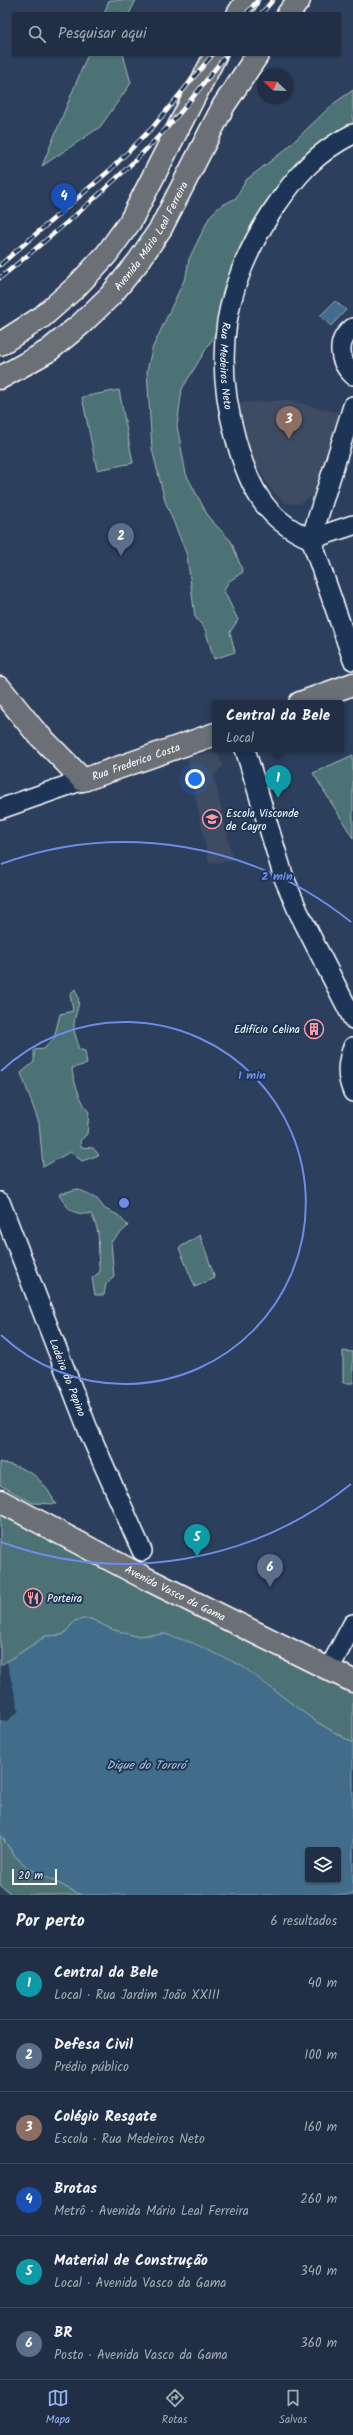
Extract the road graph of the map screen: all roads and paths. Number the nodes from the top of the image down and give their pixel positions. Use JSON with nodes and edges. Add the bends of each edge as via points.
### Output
{"nodes":[{"id":1,"x":247,"y":0,"type":"edge"},
{"id":2,"x":299,"y":0,"type":"edge"},
{"id":3,"x":239,"y":12,"type":"edge"},
{"id":4,"x":290,"y":12,"type":"edge"},
{"id":5,"x":215,"y":56,"type":"edge"},
{"id":6,"x":257,"y":56,"type":"edge"},
{"id":7,"x":353,"y":134,"type":"edge"},
{"id":8,"x":353,"y":328,"type":"edge"},
{"id":9,"x":0,"y":344,"type":"edge"},
{"id":10,"x":353,"y":375,"type":"edge"},
{"id":11,"x":0,"y":378,"type":"edge"},
{"id":12,"x":353,"y":406,"type":"edge"},
{"id":13,"x":353,"y":525,"type":"edge"},
{"id":14,"x":311,"y":539,"type":"junction"},
{"id":15,"x":353,"y":660,"type":"edge"},
{"id":16,"x":353,"y":684,"type":"edge"},
{"id":17,"x":0,"y":688,"type":"edge"},
{"id":18,"x":308,"y":700,"type":"edge"},
{"id":19,"x":212,"y":735,"type":"edge"},
{"id":20,"x":246,"y":752,"type":"edge"},
{"id":21,"x":83,"y":780,"type":"junction"},
{"id":22,"x":0,"y":809,"type":"edge"},
{"id":23,"x":353,"y":1019,"type":"edge"},
{"id":24,"x":353,"y":1047,"type":"edge"},
{"id":25,"x":353,"y":1092,"type":"edge"},
{"id":26,"x":0,"y":1202,"type":"edge"},
{"id":27,"x":0,"y":1501,"type":"edge"},
{"id":28,"x":142,"y":1551,"type":"dead end"},
{"id":29,"x":353,"y":1624,"type":"edge"},
{"id":30,"x":329,"y":1669,"type":"junction"},
{"id":31,"x":353,"y":1681,"type":"edge"}],
"edges":[{"from":1,"to":3,"type":"main road"},
{"from":2,"to":4,"type":"main road"},
{"from":5,"to":9,"type":"main road","via":[[151,184],[106,255],[77,286],[42,317]]},
{"from":6,"to":11,"type":"main road","name":"Avenida Mário Leal Ferreira","via":[[224,105],[161,228],[138,262],[111,295],[81,324],[48,351]]},
{"from":7,"to":14,"type":"street","name":"Rua Medeiros Neto","via":[[318,155],[304,169],[262,227],[233,290],[225,334],[224,363],[232,427],[250,482],[265,508],[292,531]]},
{"from":8,"to":10,"type":"street","via":[[345,336],[340,353],[344,365]]},
{"from":12,"to":14,"type":"street"},
{"from":13,"to":14,"type":"street"},
{"from":14,"to":15,"type":"street"},
{"from":16,"to":18,"type":"main road"},
{"from":17,"to":21,"type":"main road","name":"Rua Frederico Costa","via":[[34,730]]},
{"from":19,"to":21,"type":"main road","name":"Rua Frederico Costa"},
{"from":20,"to":23,"type":"street","via":[[284,878]]},
{"from":21,"to":22,"type":"street"},
{"from":24,"to":25,"type":"street","via":[[347,1075]]},
{"from":26,"to":28,"type":"street","name":"Ladeira do Pepino","via":[[89,1432]]},
{"from":27,"to":30,"type":"main road","name":"Avenida Vasco da Gama","via":[[145,1578]]},
{"from":29,"to":30,"type":"street"},
{"from":30,"to":31,"type":"main road","name":"Avenida Vasco da Gama"}]}
